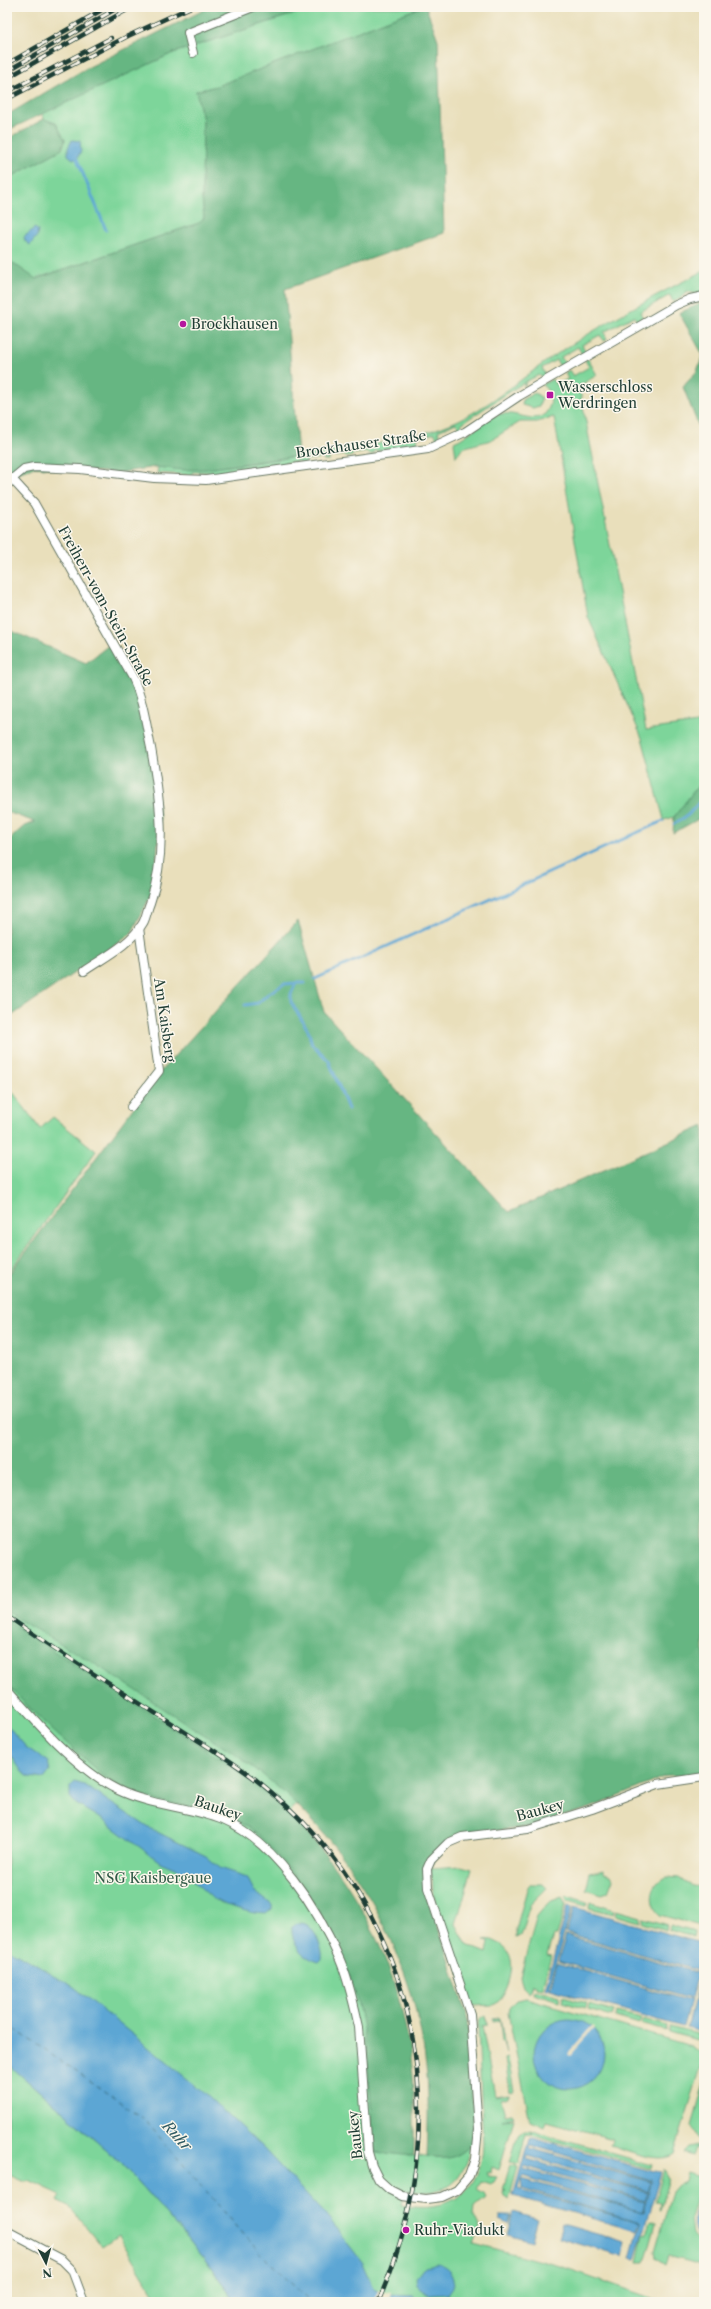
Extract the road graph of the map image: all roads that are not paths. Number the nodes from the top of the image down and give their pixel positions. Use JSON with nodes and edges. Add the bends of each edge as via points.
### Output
{"nodes":[{"id":1,"x":253,"y":7,"type":"edge"},
{"id":2,"x":193,"y":53,"type":"dead end"},
{"id":3,"x":704,"y":296,"type":"edge"},
{"id":4,"x":10,"y":478,"type":"edge"},
{"id":5,"x":139,"y":928,"type":"junction"},
{"id":6,"x":84,"y":971,"type":"dead end"},
{"id":7,"x":131,"y":1106,"type":"dead end"},
{"id":8,"x":7,"y":1689,"type":"edge"},
{"id":9,"x":704,"y":1777,"type":"edge"},
{"id":10,"x":7,"y":2231,"type":"edge"},
{"id":11,"x":84,"y":2302,"type":"edge"}],
"edges":[{"from":1,"to":2,"type":"street","via":[[188,33]]},
{"from":3,"to":4,"type":"street","name":"Brockhauser Straße","via":[[676,306],[519,396],[465,432],[428,449],[206,480],[161,479],[80,468],[34,467],[24,469]]},
{"from":4,"to":5,"type":"street","name":"Freiherr-vom-Stein-Straße","via":[[34,503],[141,696],[158,788],[161,847],[155,889]]},
{"from":5,"to":6,"type":"street","name":"Freiherr-vom-Stein-Straße","via":[[131,938]]},
{"from":5,"to":7,"type":"street","name":"Am Kaisberg","via":[[159,1071]]},
{"from":8,"to":9,"type":"street","name":"Baukey","via":[[48,1735],[101,1780],[118,1790],[143,1799],[220,1819],[240,1827],[257,1840],[296,1883],[308,1900],[340,1961],[354,2008],[359,2027],[368,2152],[372,2166],[379,2180],[402,2196],[437,2198],[457,2190],[469,2176],[475,2159],[478,2129],[470,2014],[428,1888],[427,1869],[436,1853],[448,1843],[462,1837],[528,1829],[592,1809],[658,1784]]},
{"from":10,"to":11,"type":"street","via":[[62,2260],[72,2270]]}]}
